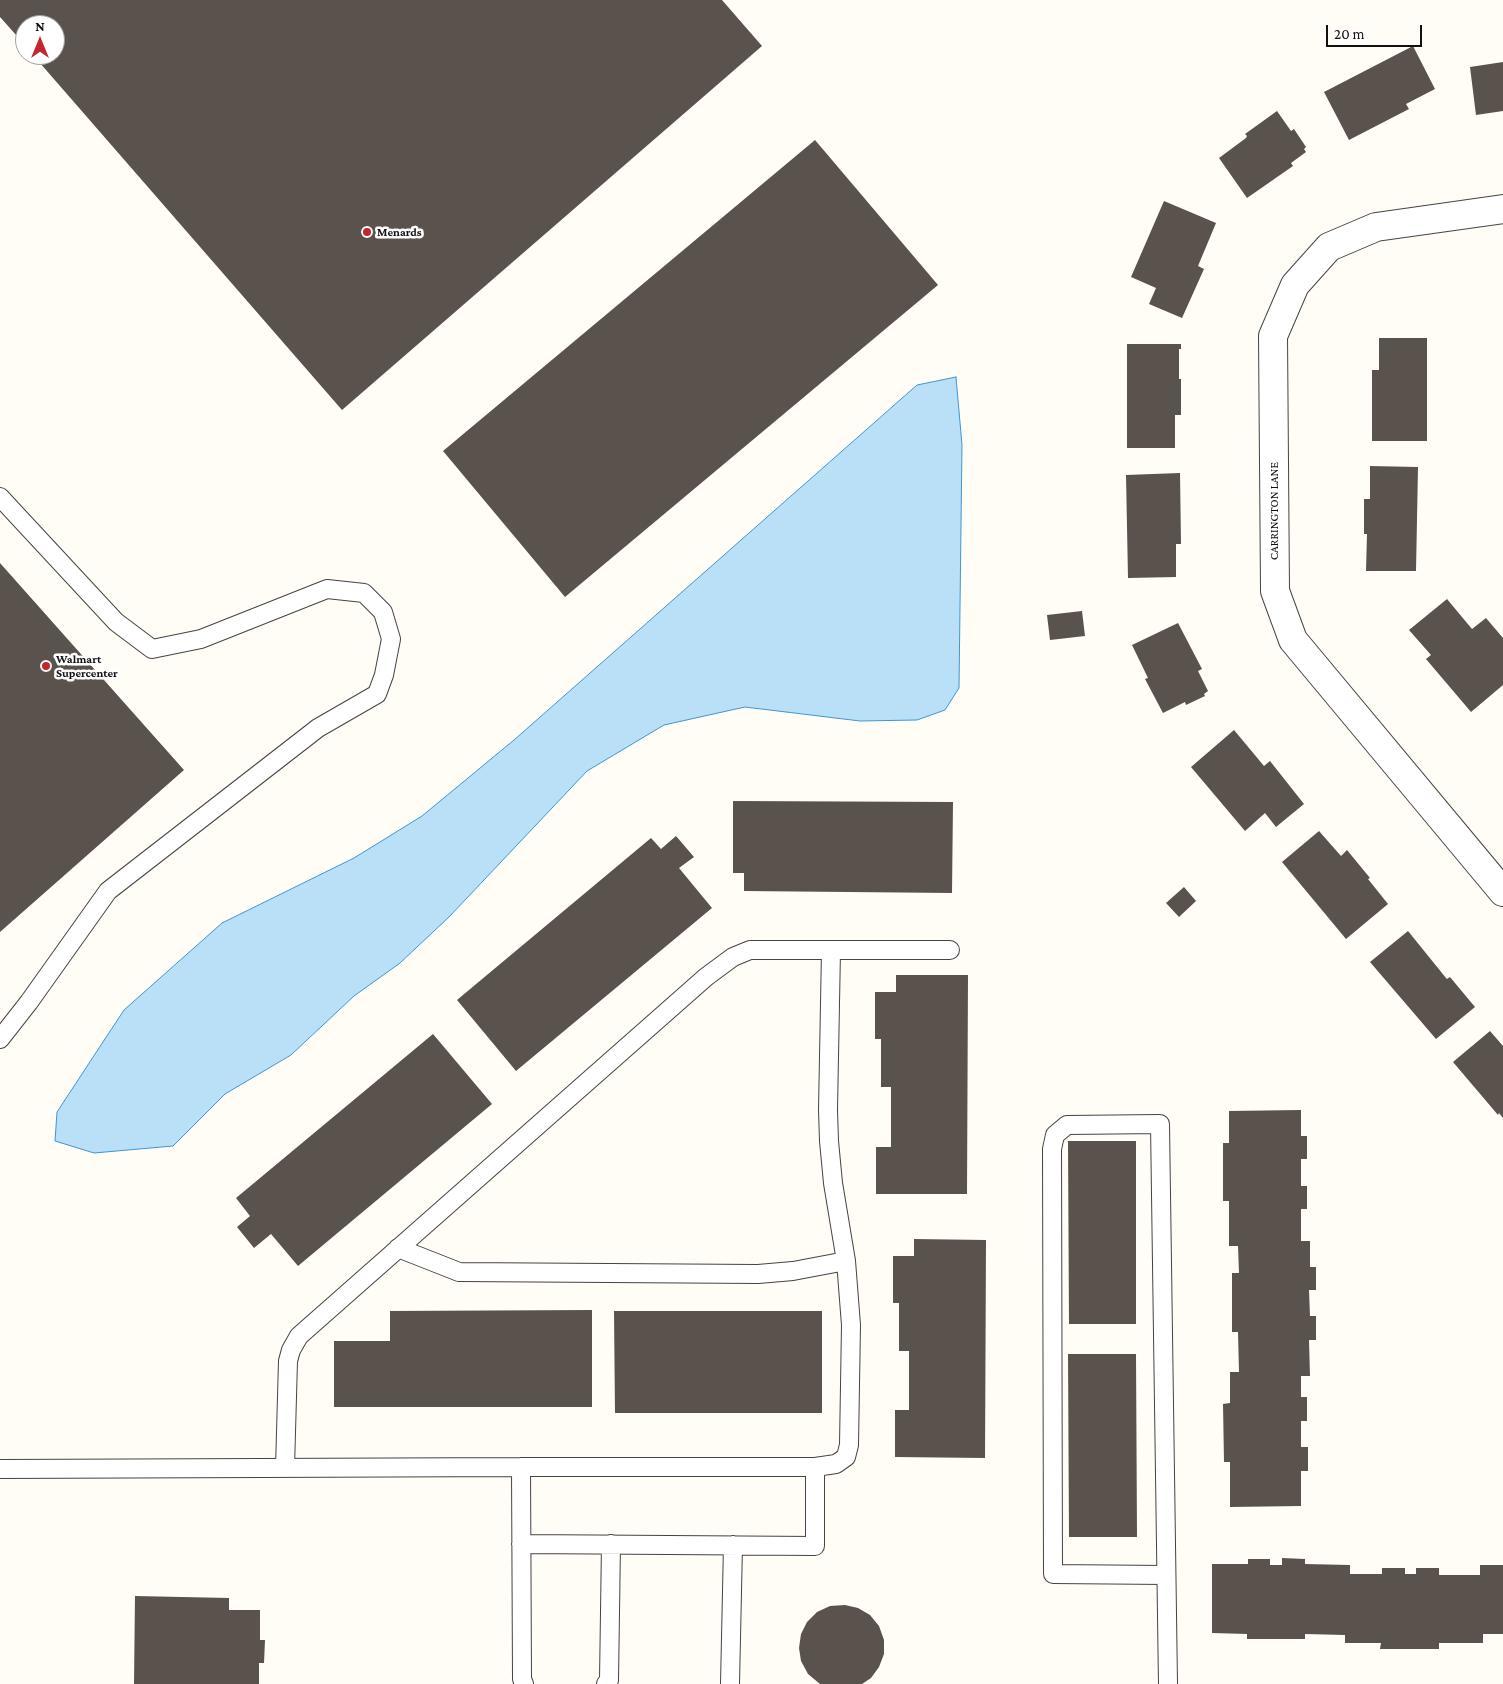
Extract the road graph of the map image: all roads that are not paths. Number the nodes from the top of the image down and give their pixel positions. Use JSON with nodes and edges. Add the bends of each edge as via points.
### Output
{"nodes":[{"id":1,"x":1503,"y":209,"type":"edge"},
{"id":2,"x":0,"y":497,"type":"edge"},
{"id":3,"x":1503,"y":892,"type":"edge"},
{"id":4,"x":831,"y":950,"type":"junction"},
{"id":5,"x":950,"y":950,"type":"dead end"},
{"id":6,"x":0,"y":1039,"type":"edge"},
{"id":7,"x":398,"y":1248,"type":"junction"},
{"id":8,"x":846,"y":1261,"type":"junction"},
{"id":9,"x":521,"y":1466,"type":"junction"},
{"id":10,"x":815,"y":1467,"type":"junction"},
{"id":11,"x":285,"y":1468,"type":"junction"},
{"id":12,"x":0,"y":1469,"type":"edge"},
{"id":13,"x":521,"y":1544,"type":"junction"},
{"id":14,"x":611,"y":1544,"type":"junction"},
{"id":15,"x":733,"y":1545,"type":"junction"},
{"id":16,"x":1166,"y":1575,"type":"junction"},
{"id":17,"x":522,"y":1682,"type":"edge"},
{"id":18,"x":610,"y":1683,"type":"edge"},
{"id":19,"x":730,"y":1684,"type":"edge"},
{"id":20,"x":1168,"y":1684,"type":"edge"}],
"edges":[{"from":1,"to":3,"type":"street","name":"CARRINGTON LANE","via":[[1376,227],[1329,248],[1295,285],[1273,336],[1275,591],[1293,640]]},
{"from":2,"to":6,"type":"lane","via":[[116,622],[152,649],[201,639],[327,589],[364,593],[383,612],[391,639],[384,675],[376,694],[318,728],[108,891]]},
{"from":4,"to":5,"type":"lane"},
{"from":4,"to":7,"type":"lane","via":[[750,950],[733,957],[706,977]]},
{"from":4,"to":8,"type":"lane","via":[[828,1126],[833,1183]]},
{"from":7,"to":8,"type":"lane","via":[[458,1272],[758,1274]]},
{"from":7,"to":11,"type":"lane","via":[[299,1336],[291,1350]]},
{"from":8,"to":10,"type":"lane","via":[[851,1325],[849,1445],[846,1458],[836,1464]]},
{"from":9,"to":10,"type":"lane"},
{"from":9,"to":11,"type":"lane"},
{"from":9,"to":13,"type":"lane"},
{"from":10,"to":15,"type":"lane","via":[[815,1546]]},
{"from":11,"to":12,"type":"lane"},
{"from":13,"to":14,"type":"lane"},
{"from":13,"to":17,"type":"lane"},
{"from":14,"to":15,"type":"lane"},
{"from":14,"to":18,"type":"lane"},
{"from":15,"to":19,"type":"lane"},
{"from":16,"to":16,"type":"lane","via":[[1160,1124],[1067,1125],[1055,1135],[1052,1149],[1053,1574]]},
{"from":16,"to":20,"type":"lane"}]}
